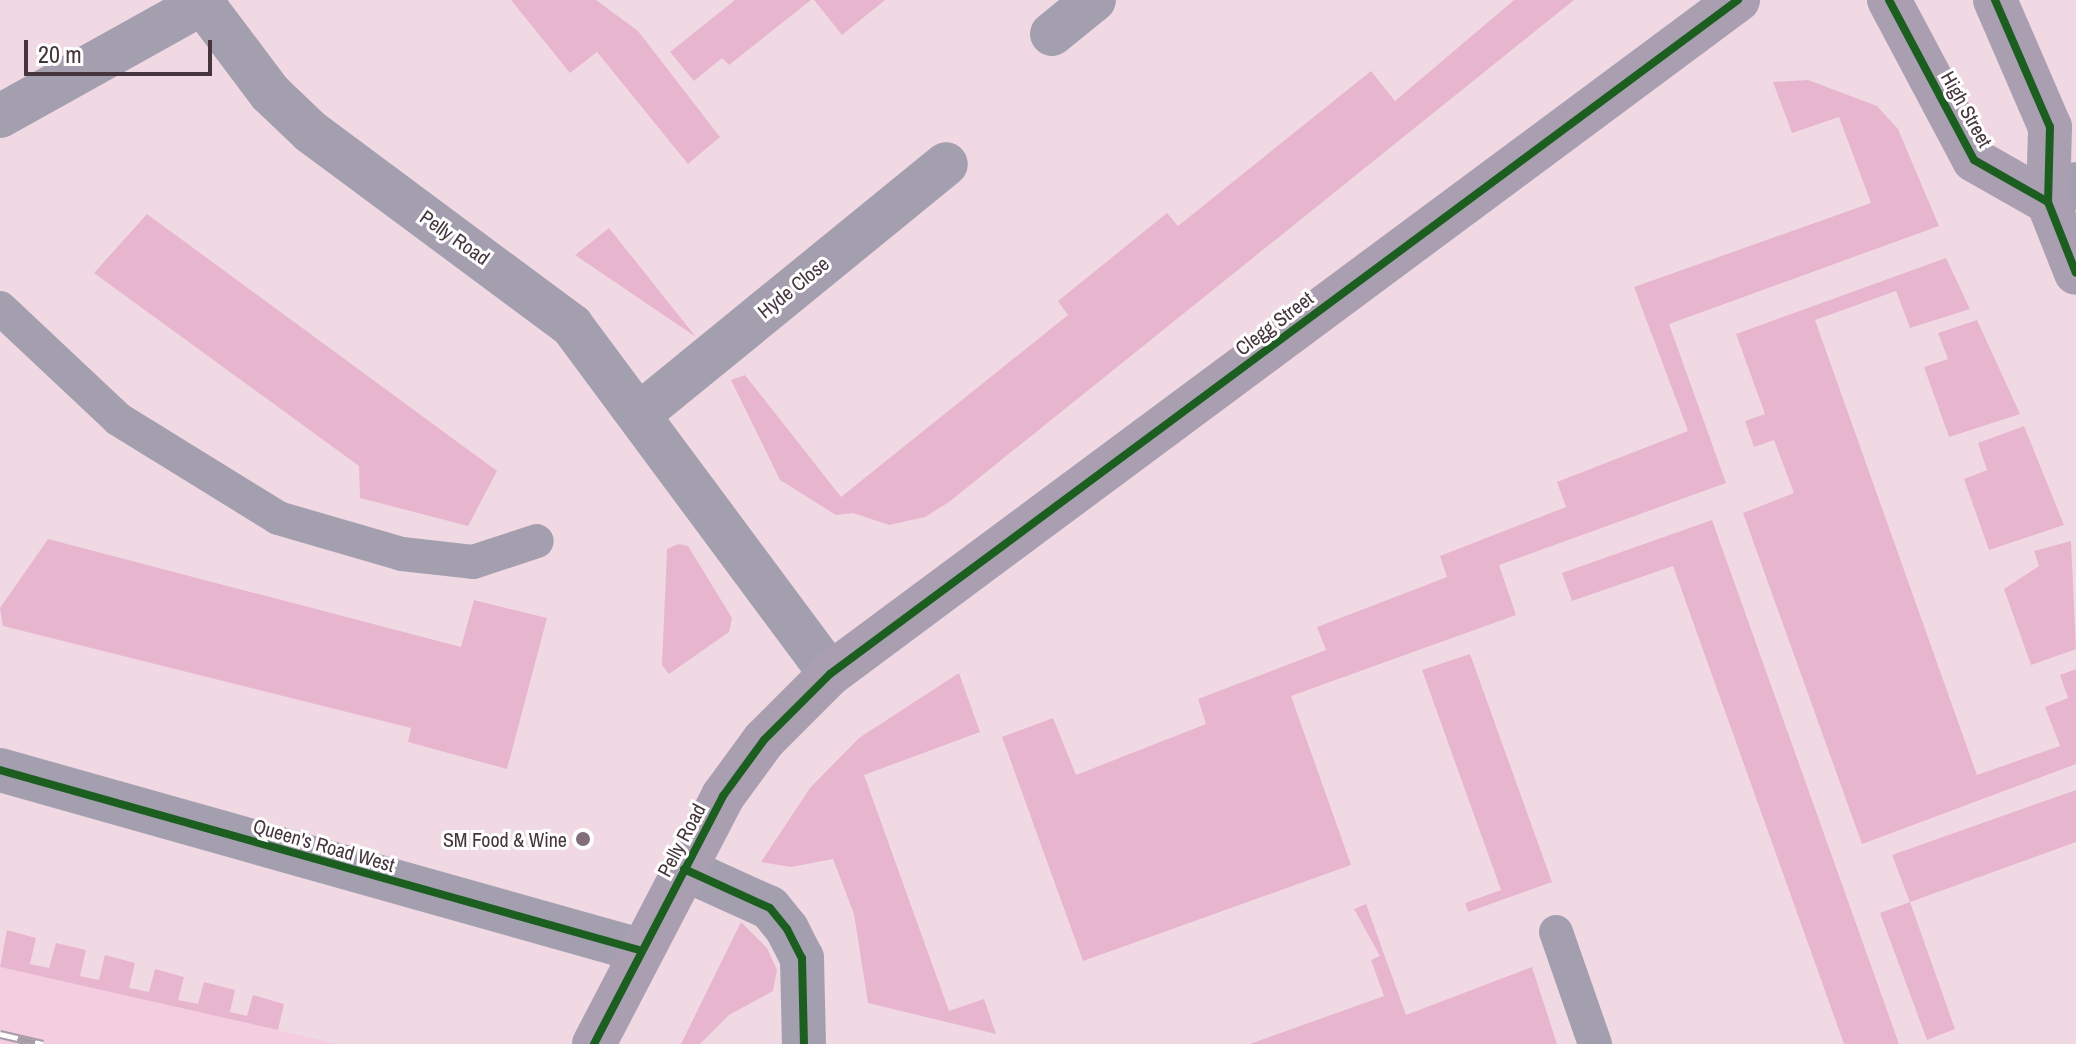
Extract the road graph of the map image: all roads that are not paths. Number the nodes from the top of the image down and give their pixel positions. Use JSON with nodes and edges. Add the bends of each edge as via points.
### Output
{"nodes":[{"id":1,"x":1094,"y":0,"type":"edge"},
{"id":2,"x":1738,"y":0,"type":"edge"},
{"id":3,"x":1889,"y":0,"type":"edge"},
{"id":4,"x":1995,"y":0,"type":"edge"},
{"id":5,"x":200,"y":2,"type":"edge"},
{"id":6,"x":1052,"y":34,"type":"dead end"},
{"id":7,"x":0,"y":116,"type":"edge"},
{"id":8,"x":946,"y":164,"type":"dead end"},
{"id":9,"x":2062,"y":193,"type":"edge"},
{"id":10,"x":2076,"y":273,"type":"edge"},
{"id":11,"x":0,"y":308,"type":"edge"},
{"id":12,"x":642,"y":412,"type":"junction"},
{"id":13,"x":537,"y":541,"type":"dead end"},
{"id":14,"x":830,"y":674,"type":"junction"},
{"id":15,"x":0,"y":770,"type":"edge"},
{"id":16,"x":684,"y":869,"type":"junction"},
{"id":17,"x":1556,"y":932,"type":"dead end"},
{"id":18,"x":639,"y":950,"type":"junction"},
{"id":19,"x":594,"y":1044,"type":"edge"},
{"id":20,"x":804,"y":1044,"type":"edge"},
{"id":21,"x":1595,"y":1044,"type":"edge"}],
"edges":[{"from":1,"to":6,"type":"street"},
{"from":2,"to":14,"type":"main road","name":"Clegg Street"},
{"from":3,"to":9,"type":"main road","name":"High Street","via":[[1974,160]]},
{"from":4,"to":9,"type":"main road","via":[[2050,127]]},
{"from":5,"to":7,"type":"street"},
{"from":5,"to":12,"type":"street","name":"Pelly Road","via":[[311,132],[572,326]]},
{"from":8,"to":12,"type":"street","name":"Hyde Close"},
{"from":9,"to":10,"type":"main road"},
{"from":11,"to":13,"type":"lane","via":[[118,419],[278,518],[402,554],[473,562]]},
{"from":12,"to":14,"type":"street","name":"Pelly Road"},
{"from":14,"to":16,"type":"main road","name":"Pelly Road","via":[[739,773]]},
{"from":15,"to":18,"type":"street","name":"Queen's Road West"},
{"from":16,"to":18,"type":"main road","name":"Pelly Road"},
{"from":16,"to":20,"type":"street","via":[[770,908],[787,929],[802,958]]},
{"from":17,"to":21,"type":"lane"},
{"from":18,"to":19,"type":"main road","name":"Pelly Road"}]}
